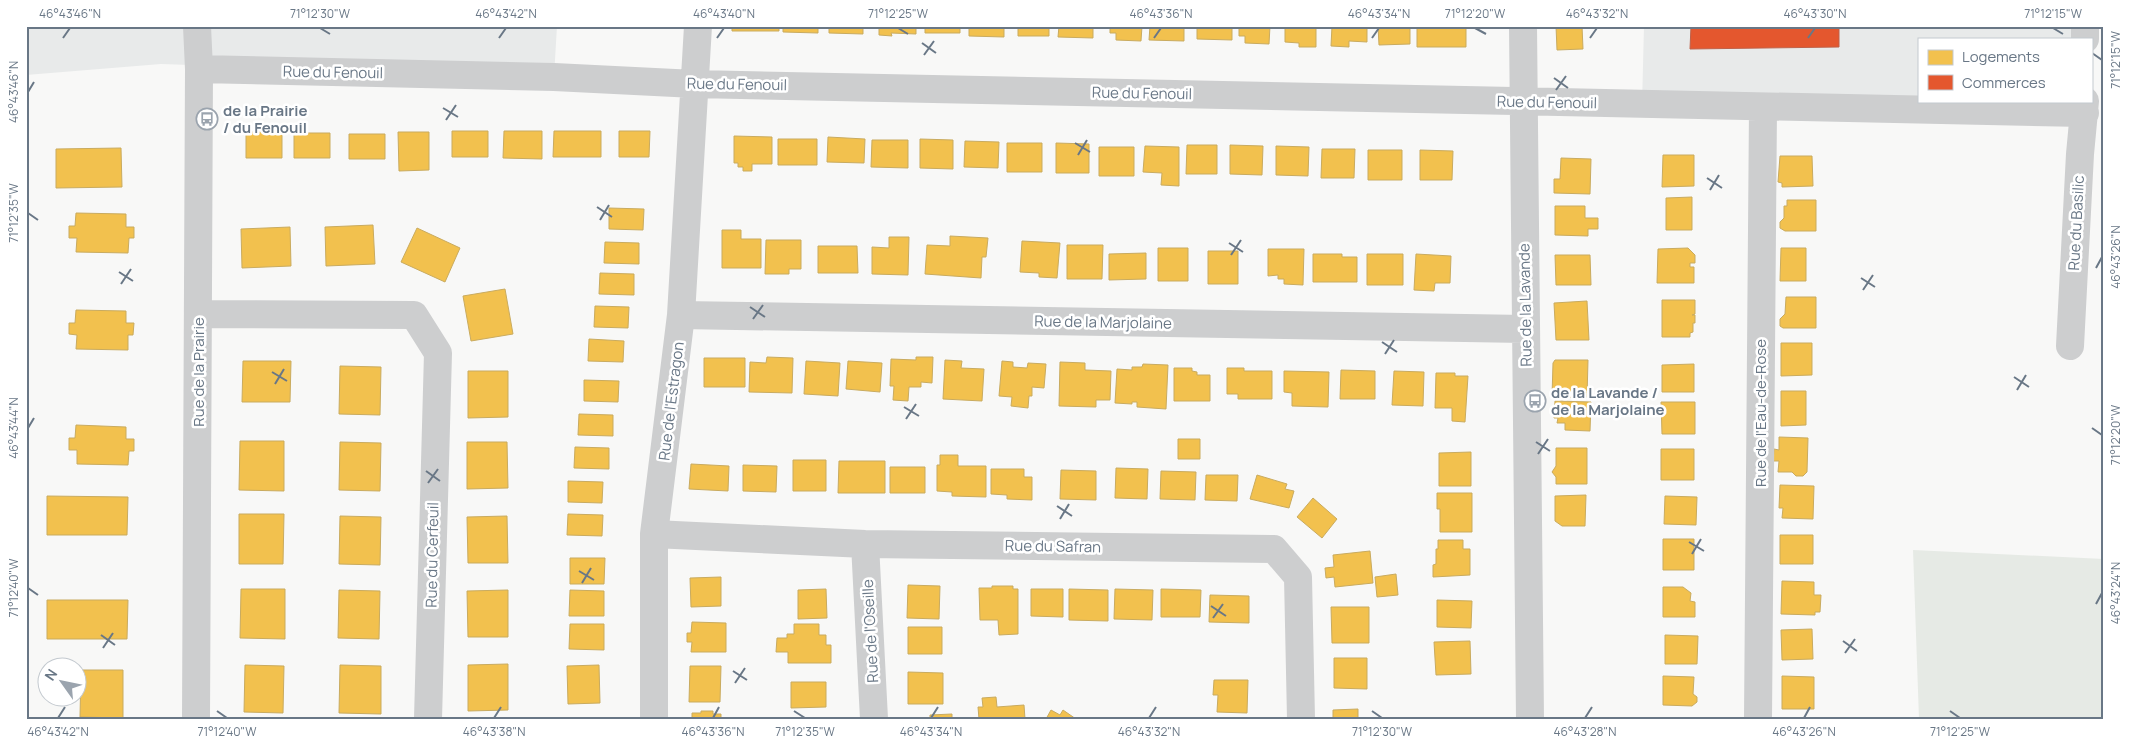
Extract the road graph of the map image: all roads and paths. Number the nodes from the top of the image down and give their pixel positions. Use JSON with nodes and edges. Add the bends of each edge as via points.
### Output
{"nodes":[{"id":1,"x":197,"y":26,"type":"edge"},
{"id":2,"x":698,"y":26,"type":"edge"},
{"id":3,"x":1523,"y":26,"type":"edge"},
{"id":4,"x":200,"y":68,"type":"junction"},
{"id":5,"x":695,"y":84,"type":"junction"},
{"id":6,"x":1524,"y":102,"type":"junction"},
{"id":7,"x":1763,"y":107,"type":"junction"},
{"id":8,"x":2085,"y":107,"type":"edge"},
{"id":9,"x":198,"y":314,"type":"junction"},
{"id":10,"x":681,"y":315,"type":"junction"},
{"id":11,"x":1525,"y":329,"type":"junction"},
{"id":12,"x":2070,"y":346,"type":"dead end"},
{"id":13,"x":654,"y":534,"type":"junction"},
{"id":14,"x":865,"y":544,"type":"junction"},
{"id":15,"x":196,"y":719,"type":"edge"},
{"id":16,"x":428,"y":719,"type":"edge"},
{"id":17,"x":654,"y":719,"type":"edge"},
{"id":18,"x":874,"y":719,"type":"edge"},
{"id":19,"x":1301,"y":719,"type":"edge"},
{"id":20,"x":1530,"y":719,"type":"edge"},
{"id":21,"x":1758,"y":719,"type":"edge"}],
"edges":[{"from":1,"to":4,"type":"street","name":"Rue de la Prairie"},
{"from":2,"to":5,"type":"street","name":"Rue de l'Estragon"},
{"from":3,"to":6,"type":"street","name":"Rue de la Lavande"},
{"from":4,"to":5,"type":"street","name":"Rue du Fenouil"},
{"from":4,"to":9,"type":"street","name":"Rue de la Prairie"},
{"from":5,"to":6,"type":"street","name":"Rue du Fenouil"},
{"from":5,"to":10,"type":"street","name":"Rue de l'Estragon"},
{"from":6,"to":7,"type":"street","name":"Rue du Fenouil"},
{"from":6,"to":11,"type":"street","name":"Rue de la Lavande"},
{"from":7,"to":8,"type":"street","name":"Rue du Fenouil"},
{"from":7,"to":21,"type":"street","name":"Rue de l'Eau-de-Rose"},
{"from":8,"to":12,"type":"street","name":"Rue du Basilic"},
{"from":9,"to":15,"type":"street","name":"Rue de la Prairie"},
{"from":9,"to":16,"type":"street","name":"Rue du Cerfeuil","via":[[414,315],[438,353]]},
{"from":10,"to":11,"type":"street","name":"Rue de la Marjolaine"},
{"from":10,"to":13,"type":"street","name":"Rue de l'Estragon"},
{"from":11,"to":20,"type":"street","name":"Rue de la Lavande"},
{"from":13,"to":14,"type":"street","name":"Rue du Safran"},
{"from":13,"to":17,"type":"street","name":"Rue de l'Estragon"},
{"from":14,"to":18,"type":"street","name":"Rue de l'Oseille"},
{"from":14,"to":19,"type":"street","name":"Rue du Safran","via":[[1274,549],[1298,577]]}]}
